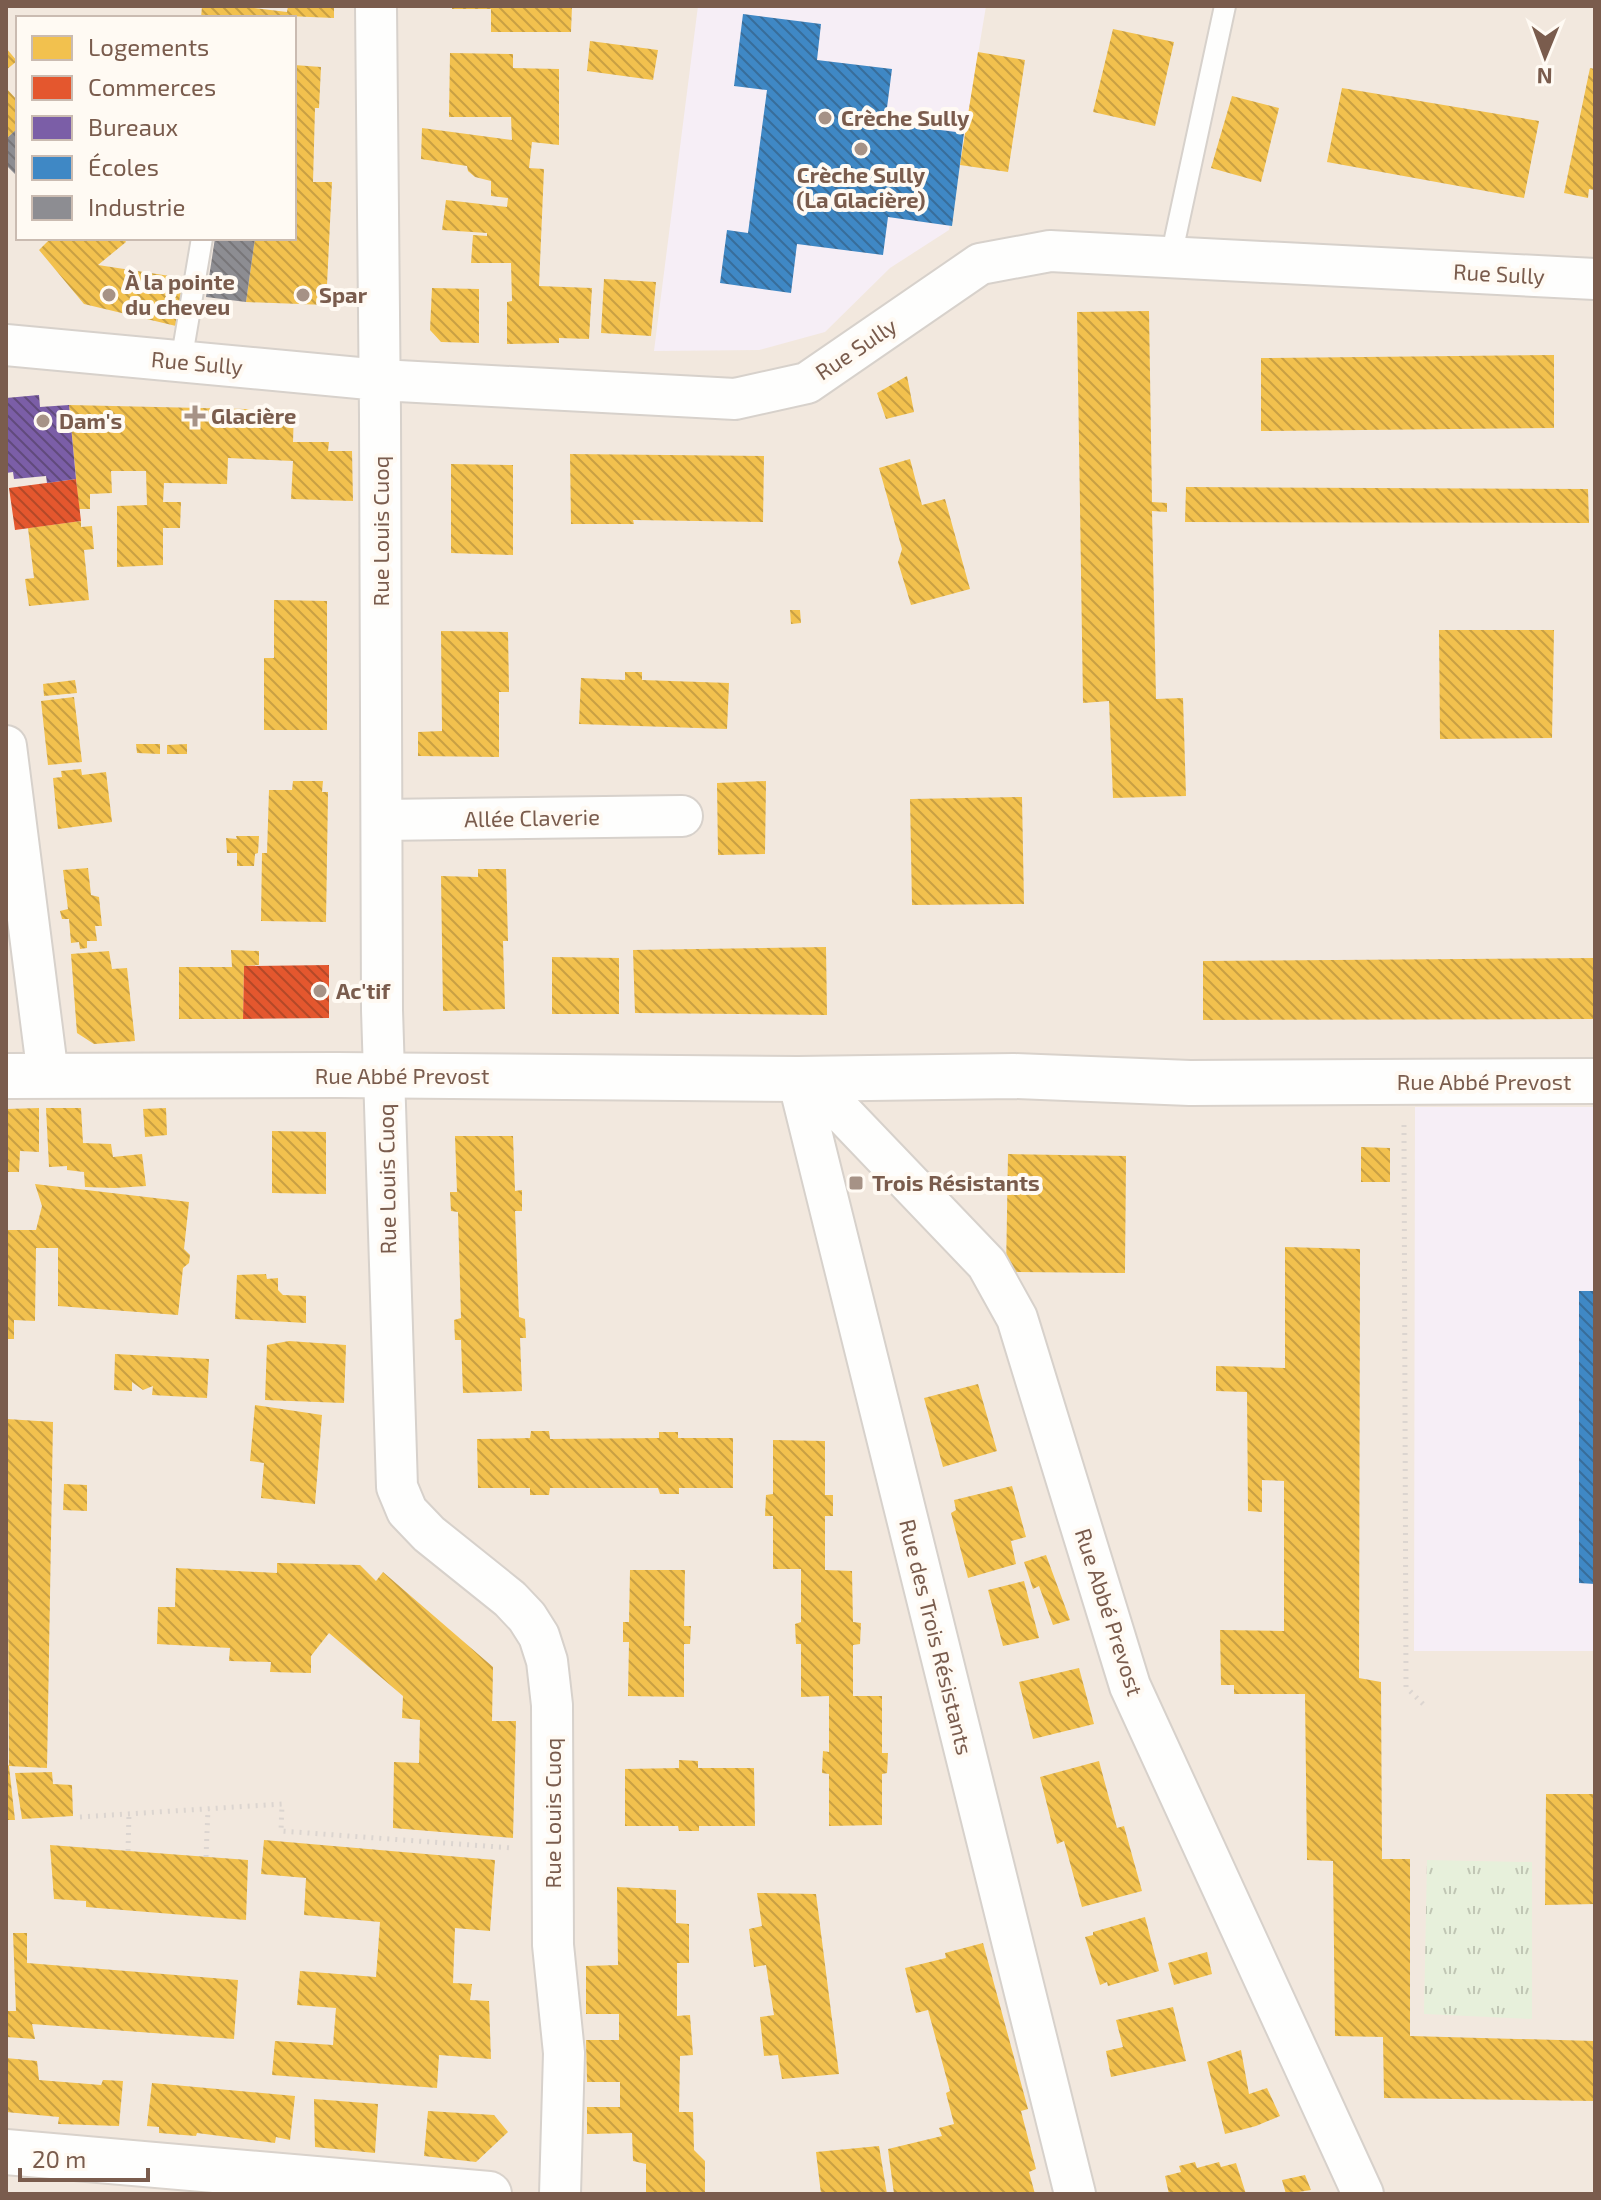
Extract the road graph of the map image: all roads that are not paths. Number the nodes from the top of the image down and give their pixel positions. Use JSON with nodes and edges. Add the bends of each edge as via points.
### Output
{"nodes":[{"id":1,"x":376,"y":6,"type":"edge"},
{"id":2,"x":1225,"y":6,"type":"edge"},
{"id":3,"x":202,"y":240,"type":"edge"},
{"id":4,"x":1171,"y":257,"type":"junction"},
{"id":5,"x":1595,"y":279,"type":"edge"},
{"id":6,"x":6,"y":345,"type":"edge"},
{"id":7,"x":181,"y":362,"type":"junction"},
{"id":8,"x":380,"y":380,"type":"junction"},
{"id":9,"x":6,"y":746,"type":"edge"},
{"id":10,"x":682,"y":816,"type":"dead end"},
{"id":11,"x":382,"y":820,"type":"junction"},
{"id":12,"x":27,"y":1076,"type":"edge"},
{"id":13,"x":384,"y":1076,"type":"junction"},
{"id":14,"x":798,"y":1079,"type":"junction"},
{"id":15,"x":1595,"y":1081,"type":"edge"},
{"id":16,"x":6,"y":2152,"type":"edge"},
{"id":17,"x":489,"y":2194,"type":"edge"},
{"id":18,"x":560,"y":2194,"type":"edge"},
{"id":19,"x":1075,"y":2194,"type":"edge"},
{"id":20,"x":1363,"y":2194,"type":"edge"}],
"edges":[{"from":1,"to":8,"type":"street","name":"Rue Louis Cuoq"},
{"from":2,"to":4,"type":"lane"},
{"from":3,"to":7,"type":"lane"},
{"from":4,"to":5,"type":"street","name":"Rue Sully"},
{"from":4,"to":8,"type":"street","name":"Rue Sully","via":[[1050,251],[980,264],[807,383],[735,399]]},
{"from":6,"to":7,"type":"street","name":"Rue Sully"},
{"from":7,"to":8,"type":"street","name":"Rue Sully"},
{"from":8,"to":11,"type":"street","name":"Rue Louis Cuoq"},
{"from":9,"to":12,"type":"street"},
{"from":10,"to":11,"type":"street","name":"Allée Claverie"},
{"from":11,"to":13,"type":"street","name":"Rue Louis Cuoq"},
{"from":12,"to":13,"type":"street","name":"Rue Abbé Prevost"},
{"from":13,"to":14,"type":"street","name":"Rue Abbé Prevost"},
{"from":13,"to":18,"type":"street","name":"Rue Louis Cuoq","via":[[397,1487],[407,1511],[429,1534],[510,1599],[539,1636],[551,1681],[553,1945],[564,2053]]},
{"from":14,"to":15,"type":"street","name":"Rue Abbé Prevost"},
{"from":14,"to":19,"type":"street","name":"Rue des Trois Résistants"},
{"from":14,"to":20,"type":"street","name":"Rue Abbé Prevost","via":[[833,1103],[987,1264],[1017,1318],[1130,1686]]},
{"from":16,"to":17,"type":"street"}]}
